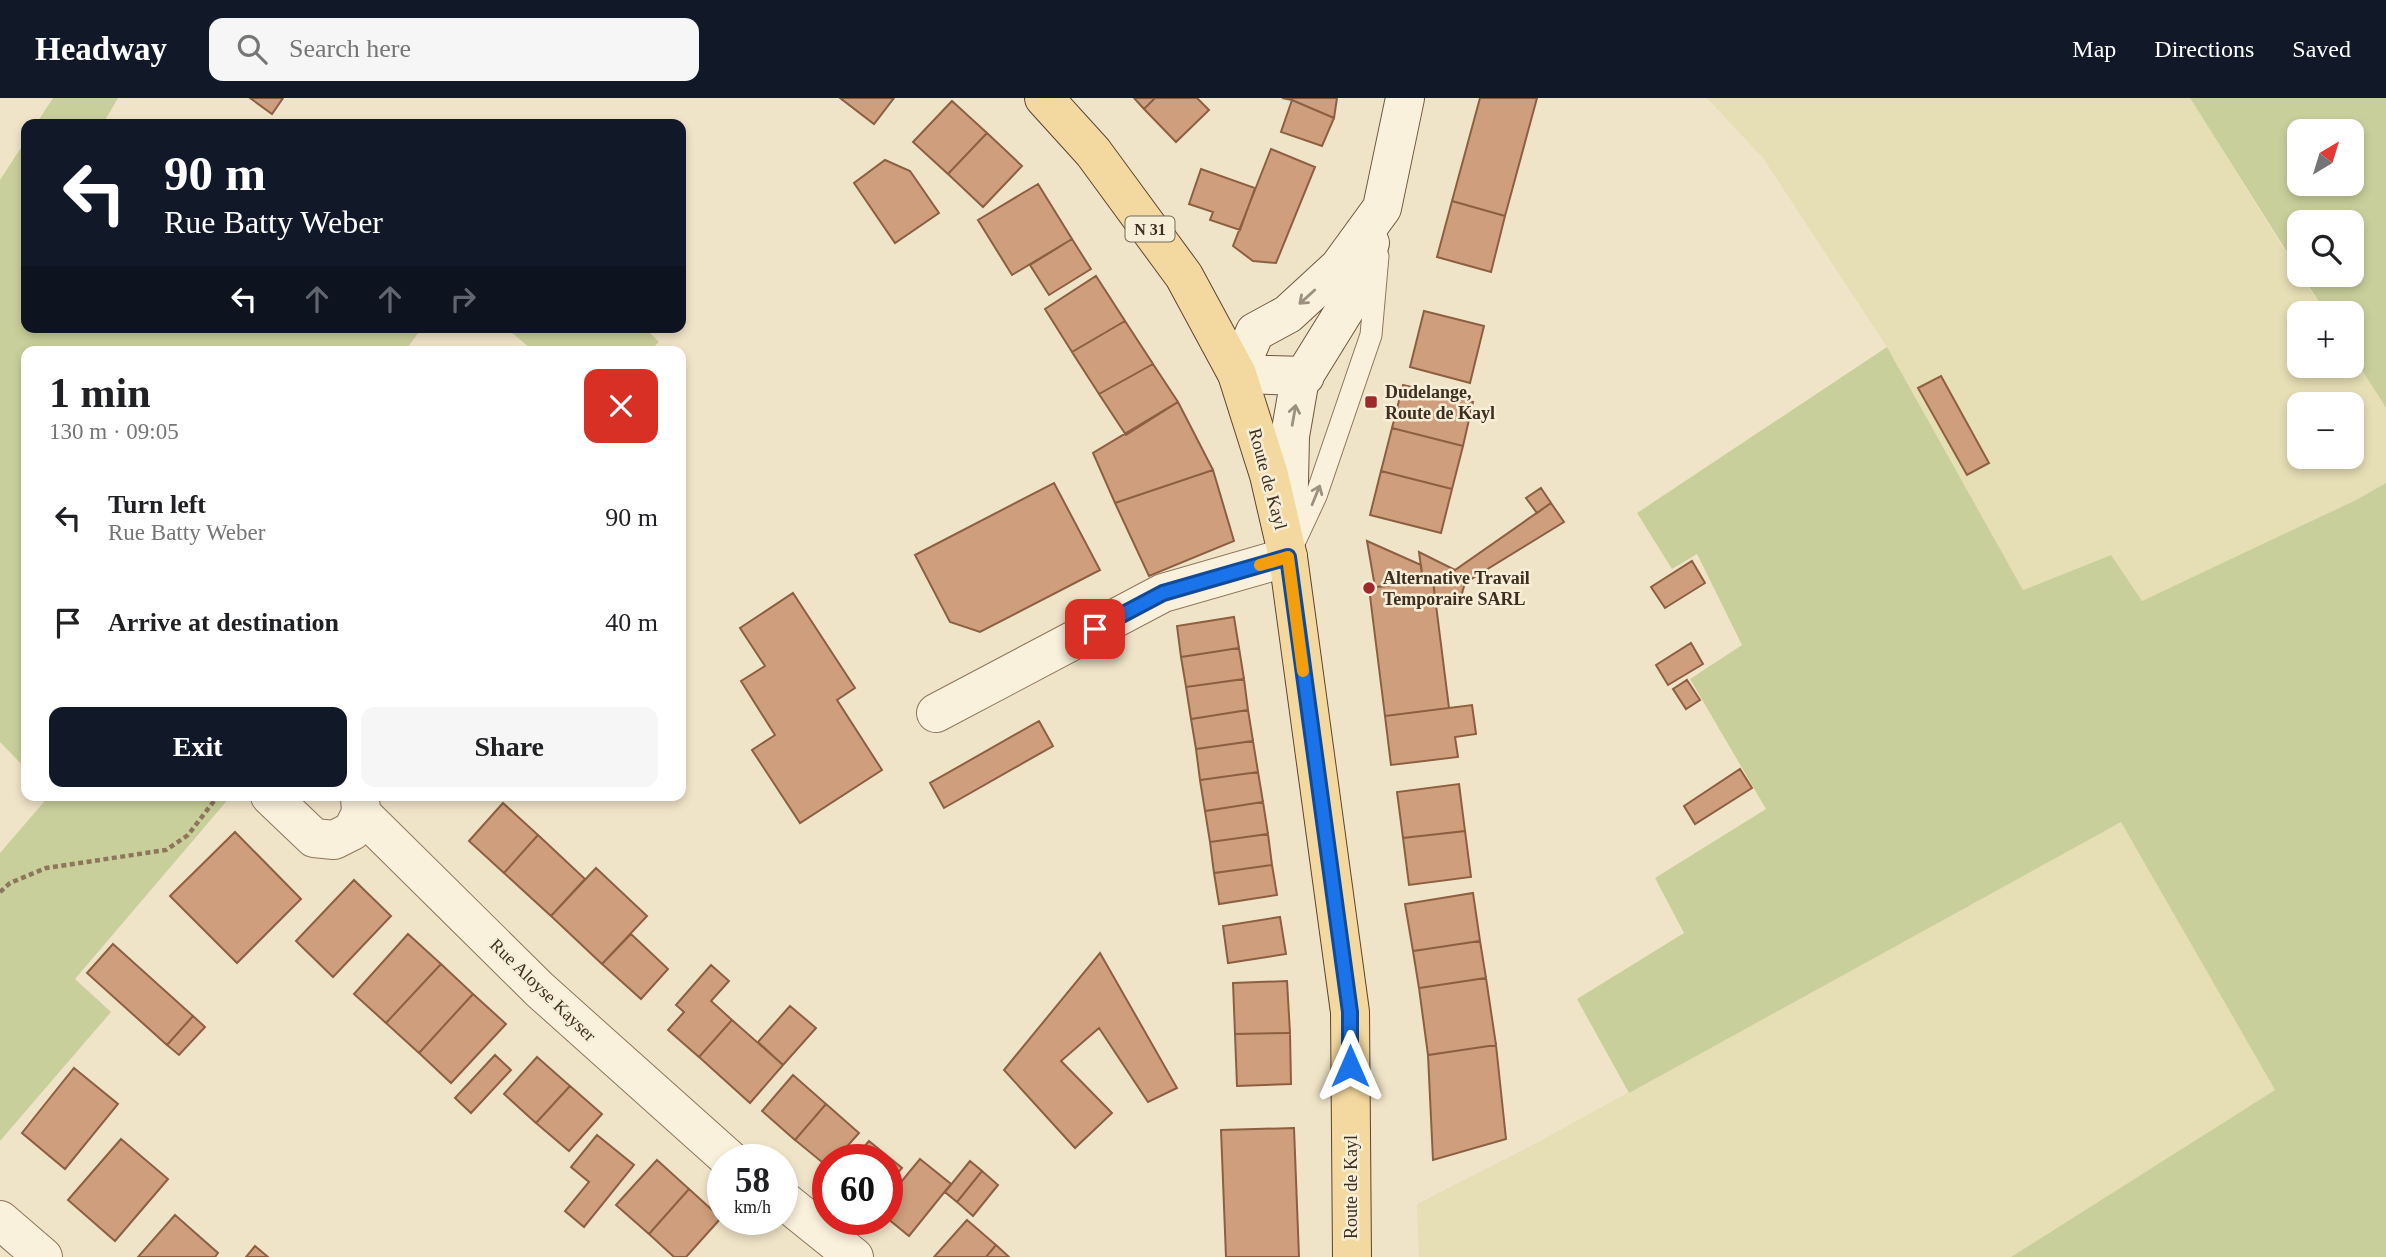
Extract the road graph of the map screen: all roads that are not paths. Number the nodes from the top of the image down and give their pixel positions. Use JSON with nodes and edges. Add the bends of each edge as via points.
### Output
{"nodes":[{"id":1,"x":1044,"y":98,"type":"edge"},
{"id":2,"x":1405,"y":98,"type":"edge"},
{"id":3,"x":1382,"y":208,"type":"junction"},
{"id":4,"x":1237,"y":374,"type":"junction"},
{"id":5,"x":1304,"y":376,"type":"junction"},
{"id":6,"x":1288,"y":557,"type":"junction"},
{"id":7,"x":936,"y":713,"type":"dead end"},
{"id":8,"x":275,"y":801,"type":"edge"},
{"id":9,"x":360,"y":805,"type":"edge"},
{"id":10,"x":712,"y":1144,"type":"edge"},
{"id":11,"x":798,"y":1212,"type":"edge"},
{"id":12,"x":0,"y":1220,"type":"edge"},
{"id":13,"x":43,"y":1257,"type":"edge"},
{"id":14,"x":854,"y":1257,"type":"edge"},
{"id":15,"x":1352,"y":1257,"type":"edge"}],
"edges":[{"from":1,"to":4,"type":"main road","name":"Route de Kayl","number":"N 31","via":[[1093,152],[1184,276]]},
{"from":2,"to":3,"type":"street"},
{"from":3,"to":4,"type":"street","one_way":true,"via":[[1339,267],[1288,314],[1255,332]]},
{"from":3,"to":5,"type":"street","via":[[1346,308]]},
{"from":6,"to":3,"type":"lane","one_way":true,"via":[[1316,496],[1371,335]]},
{"from":4,"to":5,"type":"street"},
{"from":4,"to":6,"type":"main road","name":"Route de Kayl","number":"N 31","via":[[1269,475]]},
{"from":6,"to":5,"type":"street","one_way":true,"via":[[1290,436]]},
{"from":6,"to":7,"type":"street","via":[[1163,593]]},
{"from":6,"to":15,"type":"main road","name":"Route de Kayl","number":"N 31","via":[[1350,1012]]},
{"from":8,"to":9,"type":"street","name":"Rue Aloyse Kayser","via":[[314,838],[334,840],[352,831]]},
{"from":9,"to":10,"type":"street","name":"Rue Aloyse Kayser","via":[[540,990]]},
{"from":11,"to":14,"type":"street"},
{"from":12,"to":13,"type":"street"}]}
